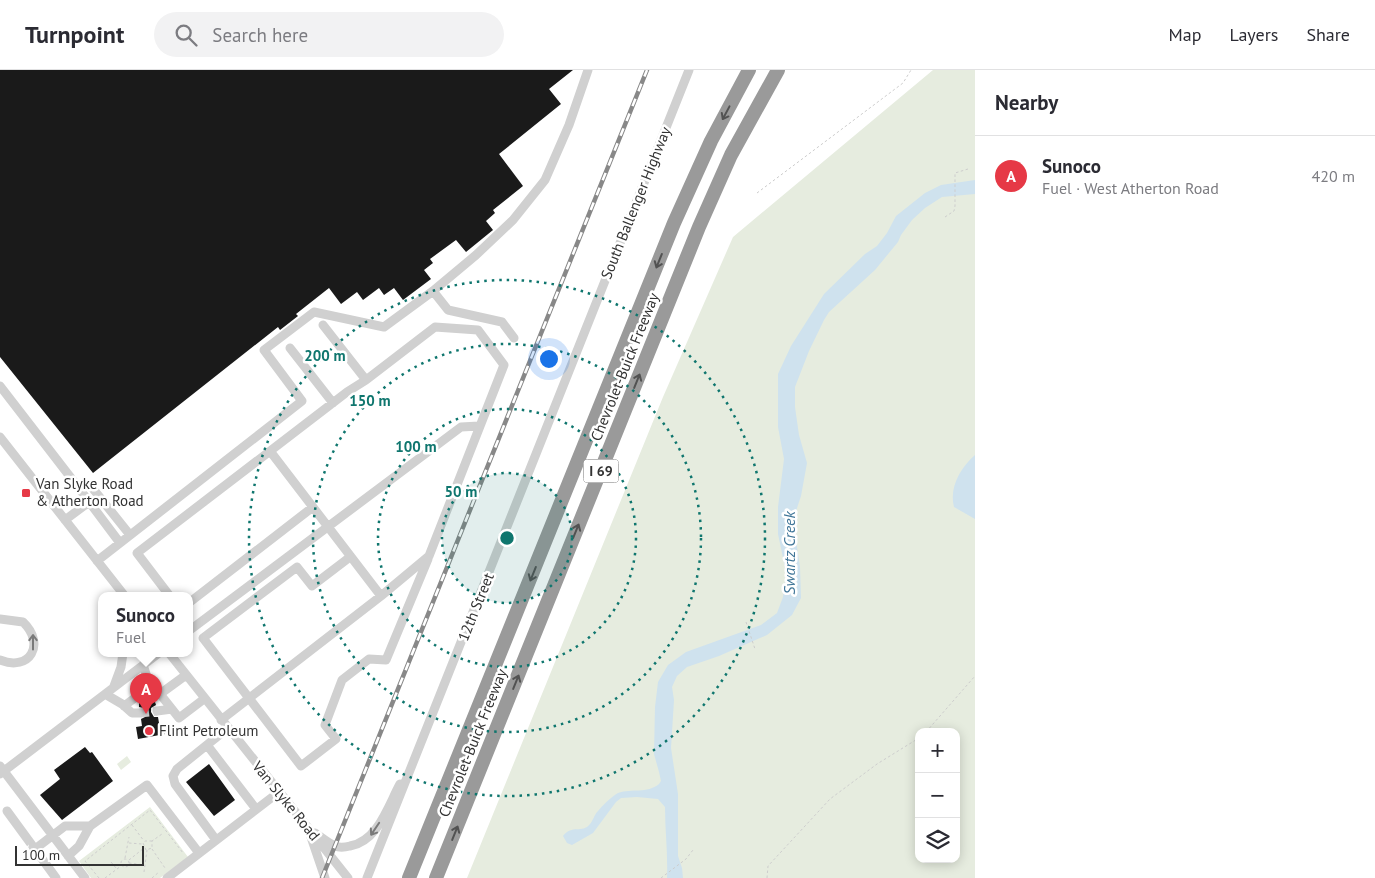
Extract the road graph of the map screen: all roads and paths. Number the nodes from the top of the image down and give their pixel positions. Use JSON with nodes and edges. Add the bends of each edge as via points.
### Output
{"nodes":[{"id":1,"x":588,"y":70,"type":"edge"},
{"id":2,"x":689,"y":70,"type":"edge"},
{"id":3,"x":749,"y":70,"type":"edge"},
{"id":4,"x":778,"y":70,"type":"edge"},
{"id":5,"x":911,"y":70,"type":"edge"},
{"id":6,"x":968,"y":169,"type":"dead end"},
{"id":7,"x":757,"y":193,"type":"dead end"},
{"id":8,"x":945,"y":218,"type":"dead end"},
{"id":9,"x":433,"y":291,"type":"junction"},
{"id":10,"x":323,"y":325,"type":"dead end"},
{"id":11,"x":583,"y":336,"type":"joint"},
{"id":12,"x":514,"y":338,"type":"dead end"},
{"id":13,"x":290,"y":348,"type":"dead end"},
{"id":14,"x":366,"y":380,"type":"junction"},
{"id":15,"x":0,"y":386,"type":"edge"},
{"id":16,"x":333,"y":403,"type":"junction"},
{"id":17,"x":479,"y":426,"type":"junction"},
{"id":18,"x":0,"y":437,"type":"edge"},
{"id":19,"x":270,"y":451,"type":"junction"},
{"id":20,"x":78,"y":487,"type":"junction"},
{"id":21,"x":89,"y":502,"type":"junction"},
{"id":22,"x":312,"y":508,"type":"junction"},
{"id":23,"x":65,"y":520,"type":"junction"},
{"id":24,"x":328,"y":527,"type":"junction"},
{"id":25,"x":130,"y":535,"type":"junction"},
{"id":26,"x":120,"y":543,"type":"junction"},
{"id":27,"x":429,"y":556,"type":"junction"},
{"id":28,"x":350,"y":557,"type":"junction"},
{"id":29,"x":97,"y":561,"type":"junction"},
{"id":30,"x":122,"y":592,"type":"edge"},
{"id":31,"x":167,"y":592,"type":"edge"},
{"id":32,"x":381,"y":596,"type":"junction"},
{"id":33,"x":193,"y":600,"type":"edge"},
{"id":34,"x":0,"y":619,"type":"edge"},
{"id":35,"x":746,"y":622,"type":"dead end"},
{"id":36,"x":193,"y":628,"type":"edge"},
{"id":37,"x":755,"y":649,"type":"dead end"},
{"id":38,"x":122,"y":657,"type":"edge"},
{"id":39,"x":154,"y":657,"type":"edge"},
{"id":40,"x":172,"y":657,"type":"edge"},
{"id":41,"x":0,"y":660,"type":"edge"},
{"id":42,"x":143,"y":665,"type":"junction"},
{"id":43,"x":186,"y":675,"type":"junction"},
{"id":44,"x":975,"y":676,"type":"edge"},
{"id":45,"x":151,"y":686,"type":"junction"},
{"id":46,"x":114,"y":687,"type":"junction"},
{"id":47,"x":105,"y":694,"type":"junction"},
{"id":48,"x":160,"y":694,"type":"junction"},
{"id":49,"x":249,"y":698,"type":"junction"},
{"id":50,"x":204,"y":699,"type":"junction"},
{"id":51,"x":124,"y":706,"type":"junction"},
{"id":52,"x":172,"y":709,"type":"junction"},
{"id":53,"x":157,"y":711,"type":"tunnel mouth"},
{"id":54,"x":140,"y":713,"type":"tunnel mouth"},
{"id":55,"x":221,"y":720,"type":"junction"},
{"id":56,"x":228,"y":728,"type":"junction"},
{"id":57,"x":930,"y":728,"type":"edge"},
{"id":58,"x":423,"y":740,"type":"junction"},
{"id":59,"x":915,"y":740,"type":"edge"},
{"id":60,"x":207,"y":745,"type":"junction"},
{"id":61,"x":1,"y":770,"type":"edge"},
{"id":62,"x":279,"y":792,"type":"junction"},
{"id":63,"x":256,"y":810,"type":"junction"},
{"id":64,"x":6,"y":811,"type":"dead end"},
{"id":65,"x":132,"y":825,"type":"dead end"},
{"id":66,"x":90,"y":826,"type":"junction"},
{"id":67,"x":309,"y":829,"type":"junction"},
{"id":68,"x":162,"y":834,"type":"dead end"},
{"id":69,"x":52,"y":836,"type":"junction"},
{"id":70,"x":129,"y":837,"type":"dead end"},
{"id":71,"x":216,"y":840,"type":"junction"},
{"id":72,"x":144,"y":841,"type":"junction"},
{"id":73,"x":152,"y":841,"type":"junction"},
{"id":74,"x":128,"y":842,"type":"junction"},
{"id":75,"x":143,"y":844,"type":"junction"},
{"id":76,"x":144,"y":848,"type":"junction"},
{"id":77,"x":35,"y":849,"type":"junction"},
{"id":78,"x":151,"y":849,"type":"junction"},
{"id":79,"x":147,"y":850,"type":"junction"},
{"id":80,"x":693,"y":850,"type":"dead end"},
{"id":81,"x":199,"y":853,"type":"junction"},
{"id":82,"x":68,"y":856,"type":"junction"},
{"id":83,"x":182,"y":856,"type":"dead end"},
{"id":84,"x":125,"y":858,"type":"junction"},
{"id":85,"x":128,"y":860,"type":"junction"},
{"id":86,"x":111,"y":862,"type":"dead end"},
{"id":87,"x":129,"y":863,"type":"junction"},
{"id":88,"x":122,"y":865,"type":"junction"},
{"id":89,"x":145,"y":865,"type":"junction"},
{"id":90,"x":165,"y":868,"type":"dead end"},
{"id":91,"x":117,"y":869,"type":"junction"},
{"id":92,"x":144,"y":872,"type":"dead end"},
{"id":93,"x":56,"y":878,"type":"edge"},
{"id":94,"x":85,"y":878,"type":"edge"},
{"id":95,"x":98,"y":878,"type":"edge"},
{"id":96,"x":105,"y":878,"type":"edge"},
{"id":97,"x":167,"y":878,"type":"edge"},
{"id":98,"x":325,"y":878,"type":"edge"},
{"id":99,"x":348,"y":878,"type":"edge"},
{"id":100,"x":367,"y":878,"type":"edge"},
{"id":101,"x":409,"y":878,"type":"edge"},
{"id":102,"x":436,"y":878,"type":"edge"},
{"id":103,"x":661,"y":878,"type":"edge"},
{"id":104,"x":767,"y":878,"type":"edge"}],
"edges":[{"from":1,"to":9,"type":"street","via":[[546,180],[513,220]]},
{"from":2,"to":11,"type":"street","name":"South Ballenger Highway"},
{"from":3,"to":101,"type":"highway","name":"Chevrolet-Buick Freeway","number":"I 69","one_way":true,"via":[[711,141],[678,214]]},
{"from":102,"to":4,"type":"highway","name":"Chevrolet-Buick Freeway","number":"I 69","one_way":true,"via":[[699,227],[731,155]]},
{"from":5,"to":7,"type":"path","via":[[903,83]]},
{"from":6,"to":8,"type":"path","via":[[955,173],[954,212]]},
{"from":9,"to":12,"type":"street","via":[[448,310],[502,322]]},
{"from":9,"to":25,"type":"street","via":[[384,327],[314,312],[264,350],[302,401]]},
{"from":10,"to":14,"type":"street"},
{"from":11,"to":58,"type":"street","name":"12th Street"},
{"from":13,"to":16,"type":"street"},
{"from":14,"to":16,"type":"street"},
{"from":14,"to":17,"type":"street","via":[[435,327],[478,330],[504,365]]},
{"from":15,"to":20,"type":"street"},
{"from":16,"to":19,"type":"street"},
{"from":17,"to":24,"type":"street","via":[[461,427]]},
{"from":17,"to":27,"type":"street"},
{"from":18,"to":23,"type":"street"},
{"from":19,"to":22,"type":"street"},
{"from":19,"to":31,"type":"street","via":[[137,553]]},
{"from":20,"to":21,"type":"street"},
{"from":20,"to":25,"type":"street","via":[[90,485]]},
{"from":21,"to":23,"type":"street"},
{"from":21,"to":26,"type":"street"},
{"from":22,"to":24,"type":"street"},
{"from":22,"to":33,"type":"street"},
{"from":23,"to":29,"type":"street"},
{"from":24,"to":28,"type":"street"},
{"from":24,"to":36,"type":"street"},
{"from":25,"to":26,"type":"street"},
{"from":26,"to":29,"type":"street"},
{"from":27,"to":32,"type":"street"},
{"from":27,"to":49,"type":"street","via":[[386,660],[369,659],[342,680],[325,725],[336,739],[301,766]]},
{"from":28,"to":32,"type":"street"},
{"from":28,"to":49,"type":"street","via":[[312,586],[297,567],[203,638]]},
{"from":29,"to":30,"type":"street"},
{"from":32,"to":49,"type":"street"},
{"from":41,"to":34,"type":"street","one_way":true,"via":[[9,664],[25,660],[31,656],[35,643],[33,634],[23,622]]},
{"from":35,"to":37,"type":"path"},
{"from":38,"to":46,"type":"street"},
{"from":39,"to":42,"type":"street"},
{"from":40,"to":43,"type":"street","name":"Van Slyke Road"},
{"from":42,"to":45,"type":"street"},
{"from":42,"to":46,"type":"street"},
{"from":43,"to":48,"type":"street"},
{"from":43,"to":50,"type":"street","name":"Van Slyke Road"},
{"from":44,"to":57,"type":"path"},
{"from":45,"to":48,"type":"street"},
{"from":45,"to":51,"type":"street"},
{"from":46,"to":47,"type":"street"},
{"from":47,"to":51,"type":"street"},
{"from":47,"to":61,"type":"street"},
{"from":48,"to":52,"type":"street"},
{"from":49,"to":55,"type":"street"},
{"from":50,"to":52,"type":"street","via":[[179,718]]},
{"from":50,"to":55,"type":"street","name":"Van Slyke Road"},
{"from":51,"to":54,"type":"street","via":[[132,713]]},
{"from":52,"to":53,"type":"street"},
{"from":55,"to":56,"type":"street","name":"Van Slyke Road"},
{"from":56,"to":60,"type":"street"},
{"from":56,"to":62,"type":"street","name":"Van Slyke Road"},
{"from":58,"to":67,"type":"street","one_way":true,"via":[[369,838],[360,844],[341,847]]},
{"from":58,"to":100,"type":"street","name":"12th Street"},
{"from":59,"to":104,"type":"path","via":[[830,799],[768,866]]},
{"from":60,"to":63,"type":"street"},
{"from":60,"to":71,"type":"street","via":[[173,776],[175,784]]},
{"from":61,"to":69,"type":"street"},
{"from":62,"to":63,"type":"street"},
{"from":62,"to":67,"type":"street","name":"Van Slyke Road"},
{"from":63,"to":71,"type":"street"},
{"from":64,"to":77,"type":"street"},
{"from":65,"to":72,"type":"path"},
{"from":66,"to":69,"type":"street","via":[[65,826]]},
{"from":66,"to":81,"type":"street","via":[[147,785]]},
{"from":66,"to":82,"type":"street","via":[[79,846]]},
{"from":67,"to":98,"type":"street"},
{"from":67,"to":99,"type":"street","name":"Van Slyke Road"},
{"from":68,"to":73,"type":"path"},
{"from":69,"to":77,"type":"street"},
{"from":69,"to":82,"type":"street"},
{"from":70,"to":74,"type":"path"},
{"from":71,"to":81,"type":"street"},
{"from":72,"to":73,"type":"path"},
{"from":72,"to":75,"type":"path"},
{"from":73,"to":78,"type":"path"},
{"from":74,"to":75,"type":"path"},
{"from":74,"to":84,"type":"path"},
{"from":75,"to":76,"type":"path"},
{"from":76,"to":79,"type":"path"},
{"from":76,"to":85,"type":"path"},
{"from":77,"to":93,"type":"street"},
{"from":78,"to":79,"type":"path"},
{"from":78,"to":90,"type":"path"},
{"from":79,"to":89,"type":"path"},
{"from":80,"to":103,"type":"path","via":[[686,860]]},
{"from":81,"to":97,"type":"street"},
{"from":82,"to":94,"type":"street"},
{"from":83,"to":95,"type":"path","via":[[150,810],[85,861]]},
{"from":84,"to":85,"type":"path"},
{"from":84,"to":88,"type":"path","via":[[121,860]]},
{"from":85,"to":87,"type":"path"},
{"from":86,"to":91,"type":"path"},
{"from":87,"to":88,"type":"path","via":[[125,867]]},
{"from":87,"to":89,"type":"path"},
{"from":88,"to":91,"type":"path"},
{"from":89,"to":92,"type":"path"},
{"from":91,"to":96,"type":"path"}]}
